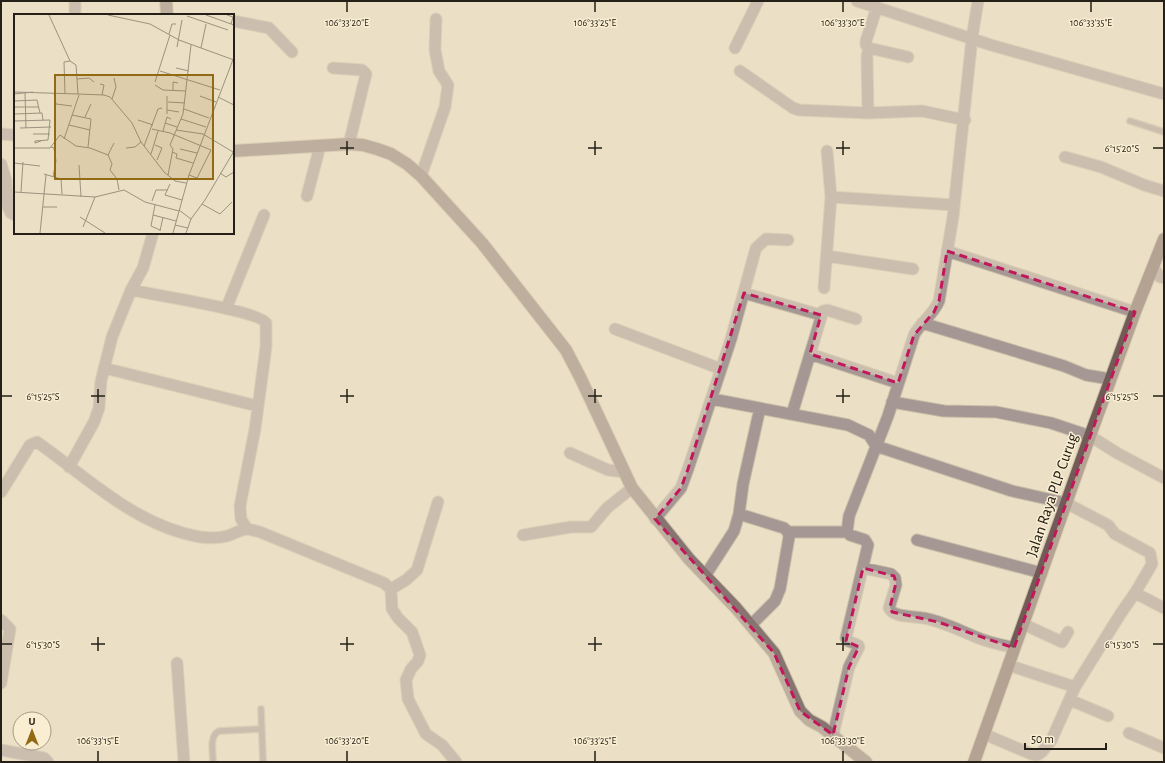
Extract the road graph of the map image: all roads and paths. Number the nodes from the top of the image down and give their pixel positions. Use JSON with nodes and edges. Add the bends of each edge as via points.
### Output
{"nodes":[{"id":1,"x":75,"y":1,"type":"edge"},
{"id":2,"x":166,"y":1,"type":"edge"},
{"id":3,"x":758,"y":1,"type":"edge"},
{"id":4,"x":857,"y":1,"type":"edge"},
{"id":5,"x":978,"y":1,"type":"edge"},
{"id":6,"x":877,"y":7,"type":"junction"},
{"id":7,"x":75,"y":14,"type":"edge"},
{"id":8,"x":167,"y":14,"type":"edge"},
{"id":9,"x":436,"y":19,"type":"dead end"},
{"id":10,"x":234,"y":21,"type":"edge"},
{"id":11,"x":972,"y":38,"type":"junction"},
{"id":12,"x":735,"y":48,"type":"dead end"},
{"id":13,"x":870,"y":48,"type":"junction"},
{"id":14,"x":292,"y":52,"type":"dead end"},
{"id":15,"x":908,"y":57,"type":"dead end"},
{"id":16,"x":333,"y":68,"type":"dead end"},
{"id":17,"x":740,"y":71,"type":"dead end"},
{"id":18,"x":1164,"y":94,"type":"edge"},
{"id":19,"x":868,"y":113,"type":"junction"},
{"id":20,"x":964,"y":120,"type":"junction"},
{"id":21,"x":1130,"y":121,"type":"dead end"},
{"id":22,"x":1164,"y":132,"type":"edge"},
{"id":23,"x":1,"y":134,"type":"edge"},
{"id":24,"x":14,"y":135,"type":"edge"},
{"id":25,"x":349,"y":144,"type":"junction"},
{"id":26,"x":320,"y":146,"type":"junction"},
{"id":27,"x":234,"y":151,"type":"edge"},
{"id":28,"x":827,"y":151,"type":"dead end"},
{"id":29,"x":1065,"y":157,"type":"dead end"},
{"id":30,"x":1,"y":164,"type":"edge"},
{"id":31,"x":421,"y":176,"type":"junction"},
{"id":32,"x":1164,"y":191,"type":"edge"},
{"id":33,"x":307,"y":196,"type":"dead end"},
{"id":34,"x":831,"y":197,"type":"junction"},
{"id":35,"x":954,"y":205,"type":"junction"},
{"id":36,"x":14,"y":214,"type":"edge"},
{"id":37,"x":264,"y":215,"type":"dead end"},
{"id":38,"x":153,"y":234,"type":"edge"},
{"id":39,"x":788,"y":240,"type":"dead end"},
{"id":40,"x":1164,"y":240,"type":"edge"},
{"id":41,"x":947,"y":251,"type":"junction"},
{"id":42,"x":827,"y":256,"type":"junction"},
{"id":43,"x":1153,"y":267,"type":"junction"},
{"id":44,"x":913,"y":269,"type":"dead end"},
{"id":45,"x":1164,"y":278,"type":"edge"},
{"id":46,"x":824,"y":288,"type":"dead end"},
{"id":47,"x":131,"y":290,"type":"junction"},
{"id":48,"x":744,"y":293,"type":"junction"},
{"id":49,"x":226,"y":309,"type":"junction"},
{"id":50,"x":1135,"y":312,"type":"junction"},
{"id":51,"x":822,"y":314,"type":"junction"},
{"id":52,"x":856,"y":319,"type":"dead end"},
{"id":53,"x":922,"y":323,"type":"junction"},
{"id":54,"x":615,"y":329,"type":"dead end"},
{"id":55,"x":810,"y":354,"type":"junction"},
{"id":56,"x":104,"y":368,"type":"junction"},
{"id":57,"x":721,"y":369,"type":"junction"},
{"id":58,"x":1110,"y":379,"type":"junction"},
{"id":59,"x":898,"y":382,"type":"junction"},
{"id":60,"x":712,"y":399,"type":"junction"},
{"id":61,"x":892,"y":402,"type":"junction"},
{"id":62,"x":258,"y":406,"type":"junction"},
{"id":63,"x":760,"y":408,"type":"junction"},
{"id":64,"x":792,"y":414,"type":"junction"},
{"id":65,"x":1090,"y":436,"type":"junction"},
{"id":66,"x":876,"y":446,"type":"junction"},
{"id":67,"x":570,"y":453,"type":"dead end"},
{"id":68,"x":69,"y":467,"type":"junction"},
{"id":69,"x":625,"y":472,"type":"junction"},
{"id":70,"x":1164,"y":478,"type":"edge"},
{"id":71,"x":632,"y":488,"type":"junction"},
{"id":72,"x":1,"y":492,"type":"edge"},
{"id":73,"x":438,"y":502,"type":"dead end"},
{"id":74,"x":1066,"y":503,"type":"junction"},
{"id":75,"x":739,"y":514,"type":"junction"},
{"id":76,"x":655,"y":518,"type":"junction"},
{"id":77,"x":247,"y":529,"type":"junction"},
{"id":78,"x":788,"y":532,"type":"junction"},
{"id":79,"x":847,"y":532,"type":"junction"},
{"id":80,"x":522,"y":535,"type":"dead end"},
{"id":81,"x":917,"y":540,"type":"dead end"},
{"id":82,"x":863,"y":568,"type":"junction"},
{"id":83,"x":1042,"y":573,"type":"junction"},
{"id":84,"x":705,"y":576,"type":"junction"},
{"id":85,"x":391,"y":589,"type":"junction"},
{"id":86,"x":1135,"y":594,"type":"junction"},
{"id":87,"x":1164,"y":608,"type":"edge"},
{"id":88,"x":1,"y":620,"type":"edge"},
{"id":89,"x":1022,"y":624,"type":"junction"},
{"id":90,"x":751,"y":625,"type":"junction"},
{"id":91,"x":1068,"y":632,"type":"dead end"},
{"id":92,"x":1014,"y":648,"type":"junction"},
{"id":93,"x":177,"y":663,"type":"dead end"},
{"id":94,"x":1008,"y":665,"type":"junction"},
{"id":95,"x":1,"y":683,"type":"edge"},
{"id":96,"x":1075,"y":687,"type":"junction"},
{"id":97,"x":1070,"y":700,"type":"junction"},
{"id":98,"x":260,"y":709,"type":"dead end"},
{"id":99,"x":1108,"y":716,"type":"dead end"},
{"id":100,"x":261,"y":729,"type":"junction"},
{"id":101,"x":1129,"y":733,"type":"dead end"},
{"id":102,"x":984,"y":734,"type":"junction"},
{"id":103,"x":833,"y":735,"type":"junction"},
{"id":104,"x":1164,"y":748,"type":"edge"},
{"id":105,"x":1,"y":750,"type":"edge"},
{"id":106,"x":48,"y":762,"type":"edge"},
{"id":107,"x":184,"y":762,"type":"edge"},
{"id":108,"x":213,"y":762,"type":"edge"},
{"id":109,"x":263,"y":762,"type":"edge"},
{"id":110,"x":456,"y":762,"type":"edge"},
{"id":111,"x":866,"y":762,"type":"edge"},
{"id":112,"x":974,"y":762,"type":"edge"}],
"edges":[{"from":1,"to":7,"type":"street"},
{"from":2,"to":8,"type":"street"},
{"from":3,"to":12,"type":"street"},
{"from":4,"to":6,"type":"street"},
{"from":5,"to":11,"type":"street"},
{"from":6,"to":11,"type":"street"},
{"from":6,"to":13,"type":"street","via":[[866,41]]},
{"from":9,"to":31,"type":"street","via":[[435,50],[440,71],[448,85],[445,107]]},
{"from":10,"to":14,"type":"street","via":[[270,28]]},
{"from":11,"to":18,"type":"street"},
{"from":11,"to":20,"type":"street"},
{"from":13,"to":15,"type":"street"},
{"from":13,"to":19,"type":"street","via":[[867,56]]},
{"from":16,"to":25,"type":"street","via":[[362,70],[366,74]]},
{"from":17,"to":19,"type":"street","via":[[799,110]]},
{"from":19,"to":20,"type":"street","via":[[922,111]]},
{"from":20,"to":35,"type":"street"},
{"from":21,"to":22,"type":"lane"},
{"from":23,"to":24,"type":"street"},
{"from":25,"to":26,"type":"street"},
{"from":25,"to":31,"type":"street","via":[[363,145],[391,154]]},
{"from":26,"to":27,"type":"street"},
{"from":26,"to":33,"type":"street"},
{"from":28,"to":34,"type":"street"},
{"from":29,"to":32,"type":"street","via":[[1101,167]]},
{"from":30,"to":36,"type":"street","via":[[6,180],[8,207]]},
{"from":31,"to":69,"type":"street","via":[[482,243],[566,350]]},
{"from":34,"to":35,"type":"street"},
{"from":34,"to":42,"type":"street"},
{"from":35,"to":41,"type":"street"},
{"from":37,"to":49,"type":"street"},
{"from":38,"to":47,"type":"street","via":[[143,268]]},
{"from":39,"to":48,"type":"street","via":[[773,238],[761,242],[756,248]]},
{"from":40,"to":43,"type":"main road","name":"Jalan Raya PLP Curug"},
{"from":41,"to":50,"type":"street"},
{"from":41,"to":53,"type":"street","via":[[939,301],[934,312]]},
{"from":42,"to":44,"type":"street"},
{"from":42,"to":46,"type":"street"},
{"from":43,"to":45,"type":"street","via":[[1160,277]]},
{"from":43,"to":50,"type":"main road","name":"Jalan Raya PLP Curug"},
{"from":47,"to":49,"type":"street"},
{"from":47,"to":56,"type":"street","via":[[112,337]]},
{"from":48,"to":51,"type":"street"},
{"from":48,"to":57,"type":"street"},
{"from":49,"to":62,"type":"street","via":[[256,317],[266,323],[266,347]]},
{"from":50,"to":58,"type":"main road","name":"Jalan Raya PLP Curug"},
{"from":51,"to":52,"type":"street","via":[[827,310]]},
{"from":51,"to":55,"type":"street"},
{"from":53,"to":58,"type":"street","via":[[1086,375]]},
{"from":53,"to":59,"type":"street","via":[[914,335]]},
{"from":54,"to":57,"type":"street"},
{"from":55,"to":59,"type":"street"},
{"from":55,"to":64,"type":"street"},
{"from":56,"to":62,"type":"street"},
{"from":56,"to":68,"type":"street","via":[[99,408]]},
{"from":57,"to":60,"type":"street"},
{"from":58,"to":65,"type":"main road","name":"Jalan Raya PLP Curug"},
{"from":59,"to":61,"type":"street"},
{"from":60,"to":63,"type":"street"},
{"from":60,"to":76,"type":"street","via":[[681,488]]},
{"from":61,"to":65,"type":"street","via":[[937,410],[996,412],[1052,423]]},
{"from":61,"to":66,"type":"street"},
{"from":62,"to":77,"type":"street","via":[[240,506],[241,519]]},
{"from":63,"to":64,"type":"street"},
{"from":63,"to":75,"type":"street","via":[[744,477]]},
{"from":64,"to":66,"type":"street","via":[[858,428],[869,435]]},
{"from":65,"to":70,"type":"street"},
{"from":65,"to":74,"type":"main road","name":"Jalan Raya PLP Curug"},
{"from":66,"to":74,"type":"street","via":[[1012,491]]},
{"from":66,"to":79,"type":"street","via":[[850,516]]},
{"from":67,"to":69,"type":"street","via":[[608,470]]},
{"from":68,"to":72,"type":"street","via":[[34,442]]},
{"from":68,"to":77,"type":"street","via":[[131,510],[179,532],[202,537],[226,536]]},
{"from":69,"to":71,"type":"street"},
{"from":71,"to":76,"type":"street"},
{"from":71,"to":80,"type":"street","via":[[607,508],[591,527],[571,527]]},
{"from":73,"to":85,"type":"street","via":[[417,570]]},
{"from":74,"to":83,"type":"main road","name":"Jalan Raya PLP Curug"},
{"from":74,"to":86,"type":"street","via":[[1108,525],[1115,534],[1150,553],[1152,564]]},
{"from":75,"to":78,"type":"street","via":[[784,528]]},
{"from":75,"to":84,"type":"street","via":[[731,537]]},
{"from":76,"to":84,"type":"street"},
{"from":77,"to":85,"type":"street","via":[[296,546]]},
{"from":78,"to":79,"type":"street"},
{"from":78,"to":90,"type":"street","via":[[780,589],[771,606]]},
{"from":79,"to":82,"type":"street","via":[[867,543]]},
{"from":81,"to":83,"type":"street"},
{"from":82,"to":92,"type":"street","via":[[895,577],[896,585],[890,608],[892,612],[931,620],[983,640]]},
{"from":82,"to":103,"type":"street","via":[[846,638],[848,642],[859,647],[850,667]]},
{"from":83,"to":89,"type":"main road","name":"Jalan Raya PLP Curug"},
{"from":84,"to":90,"type":"street"},
{"from":85,"to":110,"type":"street","via":[[392,609],[412,632],[420,654],[418,662],[406,680],[408,700],[426,734],[442,745]]},
{"from":86,"to":87,"type":"street"},
{"from":86,"to":96,"type":"street"},
{"from":88,"to":95,"type":"street","via":[[10,629]]},
{"from":89,"to":91,"type":"street","via":[[1062,642]]},
{"from":89,"to":92,"type":"main road","name":"Jalan Raya PLP Curug"},
{"from":90,"to":103,"type":"street","via":[[774,653],[800,711]]},
{"from":92,"to":94,"type":"main road","name":"Jalan Raya PLP Curug"},
{"from":93,"to":107,"type":"street"},
{"from":94,"to":96,"type":"street"},
{"from":94,"to":102,"type":"main road","name":"Jalan Raya PLP Curug"},
{"from":96,"to":97,"type":"street"},
{"from":97,"to":99,"type":"street"},
{"from":97,"to":102,"type":"street","via":[[1051,741],[1040,755],[1031,754]]},
{"from":98,"to":100,"type":"lane"},
{"from":100,"to":108,"type":"lane","via":[[215,733],[212,738]]},
{"from":100,"to":109,"type":"lane"},
{"from":101,"to":104,"type":"street"},
{"from":102,"to":112,"type":"main road","name":"Jalan Raya PLP Curug"},
{"from":103,"to":111,"type":"street"},
{"from":105,"to":106,"type":"street","via":[[44,758]]}]}
